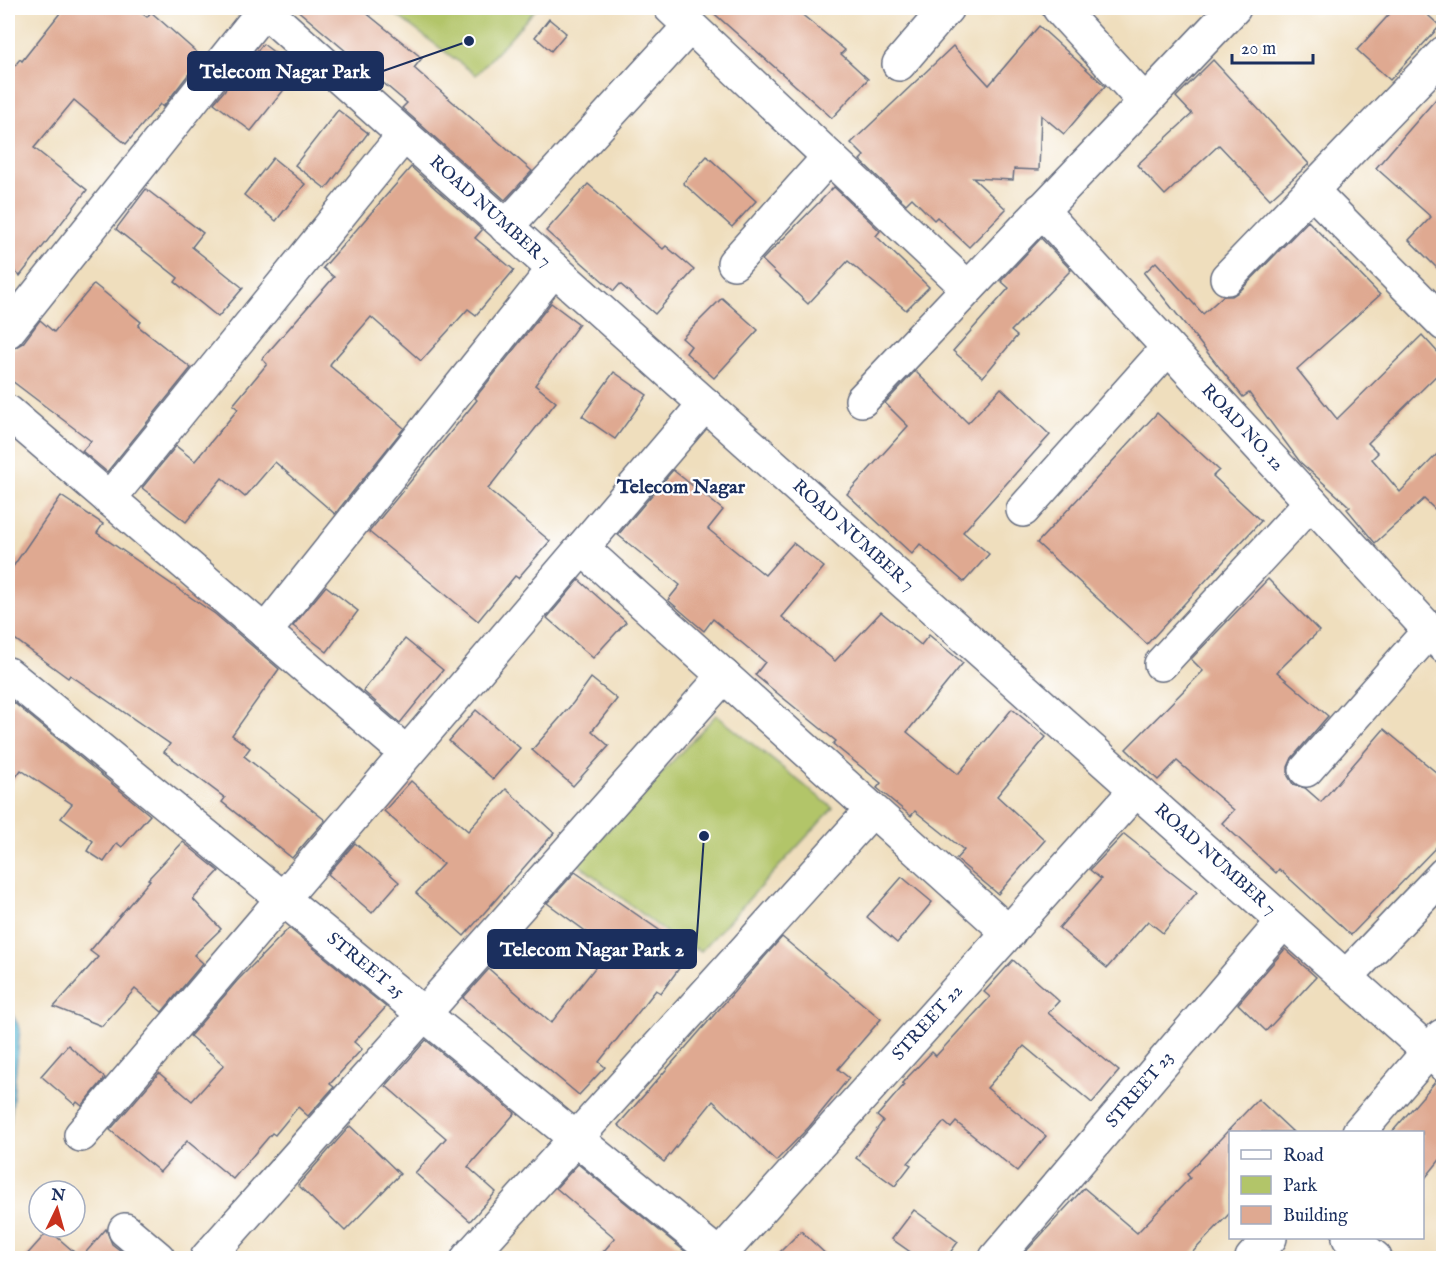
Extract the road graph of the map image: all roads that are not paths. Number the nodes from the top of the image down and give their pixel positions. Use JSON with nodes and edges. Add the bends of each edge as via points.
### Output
{"nodes":[{"id":1,"x":947,"y":8,"type":"edge"},
{"id":2,"x":1059,"y":8,"type":"edge"},
{"id":3,"x":1234,"y":8,"type":"edge"},
{"id":4,"x":263,"y":9,"type":"edge"},
{"id":5,"x":680,"y":17,"type":"edge"},
{"id":6,"x":1443,"y":53,"type":"edge"},
{"id":7,"x":899,"y":64,"type":"dead end"},
{"id":8,"x":1144,"y":101,"type":"junction"},
{"id":9,"x":404,"y":135,"type":"junction"},
{"id":10,"x":829,"y":157,"type":"junction"},
{"id":11,"x":1311,"y":190,"type":"junction"},
{"id":12,"x":1041,"y":210,"type":"junction"},
{"id":13,"x":506,"y":227,"type":"junction"},
{"id":14,"x":734,"y":262,"type":"dead end"},
{"id":15,"x":554,"y":269,"type":"junction"},
{"id":16,"x":1227,"y":278,"type":"dead end"},
{"id":17,"x":968,"y":288,"type":"junction"},
{"id":18,"x":1443,"y":324,"type":"edge"},
{"id":19,"x":8,"y":331,"type":"edge"},
{"id":20,"x":1168,"y":348,"type":"junction"},
{"id":21,"x":862,"y":400,"type":"dead end"},
{"id":22,"x":705,"y":404,"type":"junction"},
{"id":23,"x":8,"y":412,"type":"edge"},
{"id":24,"x":109,"y":499,"type":"junction"},
{"id":25,"x":1311,"y":502,"type":"junction"},
{"id":26,"x":1023,"y":510,"type":"dead end"},
{"id":27,"x":582,"y":548,"type":"junction"},
{"id":28,"x":265,"y":632,"type":"junction"},
{"id":29,"x":1436,"y":638,"type":"edge"},
{"id":30,"x":1161,"y":664,"type":"dead end"},
{"id":31,"x":8,"y":674,"type":"edge"},
{"id":32,"x":724,"y":676,"type":"junction"},
{"id":33,"x":405,"y":752,"type":"junction"},
{"id":34,"x":1306,"y":770,"type":"dead end"},
{"id":35,"x":1137,"y":790,"type":"junction"},
{"id":36,"x":872,"y":810,"type":"junction"},
{"id":37,"x":1443,"y":874,"type":"edge"},
{"id":38,"x":281,"y":897,"type":"junction"},
{"id":39,"x":1283,"y":922,"type":"junction"},
{"id":40,"x":1009,"y":933,"type":"junction"},
{"id":41,"x":1346,"y":977,"type":"junction"},
{"id":42,"x":424,"y":1015,"type":"junction"},
{"id":43,"x":1438,"y":1050,"type":"edge"},
{"id":44,"x":1360,"y":1131,"type":"edge"},
{"id":45,"x":81,"y":1135,"type":"dead end"},
{"id":46,"x":576,"y":1139,"type":"junction"},
{"id":47,"x":125,"y":1230,"type":"dead end"},
{"id":48,"x":1269,"y":1239,"type":"edge"},
{"id":49,"x":1350,"y":1239,"type":"edge"},
{"id":50,"x":158,"y":1258,"type":"edge"},
{"id":51,"x":207,"y":1258,"type":"edge"},
{"id":52,"x":468,"y":1258,"type":"edge"},
{"id":53,"x":719,"y":1258,"type":"edge"},
{"id":54,"x":996,"y":1258,"type":"edge"},
{"id":55,"x":1252,"y":1258,"type":"edge"},
{"id":56,"x":1375,"y":1258,"type":"edge"}],
"edges":[{"from":1,"to":7,"type":"street"},
{"from":2,"to":8,"type":"street"},
{"from":3,"to":8,"type":"street"},
{"from":4,"to":9,"type":"street","name":"ROAD NUMBER 7"},
{"from":4,"to":19,"type":"street"},
{"from":5,"to":10,"type":"street"},
{"from":5,"to":13,"type":"street"},
{"from":6,"to":11,"type":"street"},
{"from":8,"to":12,"type":"street"},
{"from":9,"to":13,"type":"street","name":"ROAD NUMBER 7"},
{"from":9,"to":24,"type":"street"},
{"from":10,"to":14,"type":"street"},
{"from":10,"to":17,"type":"street"},
{"from":11,"to":16,"type":"street"},
{"from":11,"to":18,"type":"street"},
{"from":12,"to":17,"type":"street"},
{"from":12,"to":20,"type":"street","name":"ROAD NO. 12"},
{"from":13,"to":15,"type":"street","name":"ROAD NUMBER 7"},
{"from":15,"to":22,"type":"street","name":"ROAD NUMBER 7"},
{"from":15,"to":28,"type":"street"},
{"from":17,"to":21,"type":"street"},
{"from":20,"to":25,"type":"street","name":"ROAD NO. 12"},
{"from":20,"to":26,"type":"street"},
{"from":22,"to":27,"type":"street"},
{"from":22,"to":35,"type":"street","name":"ROAD NUMBER 7"},
{"from":23,"to":24,"type":"street"},
{"from":24,"to":28,"type":"street"},
{"from":25,"to":29,"type":"street","name":"ROAD NO. 12"},
{"from":25,"to":30,"type":"street"},
{"from":27,"to":32,"type":"street"},
{"from":27,"to":33,"type":"street"},
{"from":28,"to":33,"type":"street"},
{"from":29,"to":34,"type":"street"},
{"from":31,"to":38,"type":"street","name":"STREET 25"},
{"from":32,"to":36,"type":"street"},
{"from":32,"to":42,"type":"street"},
{"from":33,"to":38,"type":"street"},
{"from":35,"to":39,"type":"street","name":"ROAD NUMBER 7"},
{"from":35,"to":40,"type":"street","name":"STREET 22"},
{"from":36,"to":40,"type":"street"},
{"from":36,"to":46,"type":"street"},
{"from":37,"to":41,"type":"street"},
{"from":38,"to":42,"type":"street","name":"STREET 25"},
{"from":38,"to":45,"type":"street"},
{"from":39,"to":41,"type":"street","name":"ROAD NUMBER 7"},
{"from":39,"to":54,"type":"street","name":"STREET 23"},
{"from":40,"to":53,"type":"street","name":"STREET 22"},
{"from":41,"to":43,"type":"street","name":"ROAD NUMBER 7"},
{"from":42,"to":46,"type":"street","name":"STREET 25"},
{"from":42,"to":51,"type":"street"},
{"from":43,"to":44,"type":"street"},
{"from":46,"to":52,"type":"street"},
{"from":46,"to":53,"type":"street","name":"STREET 25"},
{"from":47,"to":50,"type":"street"},
{"from":48,"to":55,"type":"street"},
{"from":49,"to":56,"type":"street"}]}
